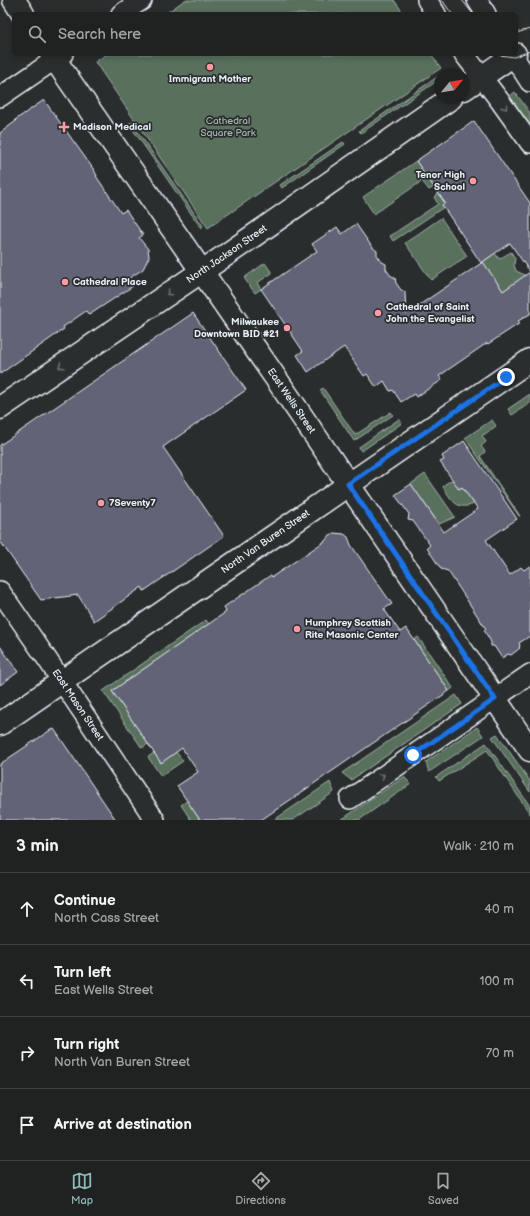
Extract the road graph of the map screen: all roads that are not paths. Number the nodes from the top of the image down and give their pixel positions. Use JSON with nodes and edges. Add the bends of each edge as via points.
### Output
{"nodes":[{"id":1,"x":14,"y":0,"type":"edge"},
{"id":2,"x":142,"y":0,"type":"edge"},
{"id":3,"x":427,"y":0,"type":"edge"},
{"id":4,"x":477,"y":0,"type":"edge"},
{"id":5,"x":23,"y":12,"type":"edge"},
{"id":6,"x":124,"y":12,"type":"edge"},
{"id":7,"x":435,"y":12,"type":"edge"},
{"id":8,"x":485,"y":12,"type":"edge"},
{"id":9,"x":518,"y":54,"type":"edge"},
{"id":10,"x":56,"y":56,"type":"edge"},
{"id":11,"x":466,"y":56,"type":"edge"},
{"id":12,"x":511,"y":56,"type":"edge"},
{"id":13,"x":482,"y":76,"type":"junction"},
{"id":14,"x":530,"y":82,"type":"edge"},
{"id":15,"x":470,"y":85,"type":"edge"},
{"id":16,"x":0,"y":97,"type":"edge"},
{"id":17,"x":442,"y":104,"type":"edge"},
{"id":18,"x":530,"y":143,"type":"edge"},
{"id":19,"x":201,"y":271,"type":"junction"},
{"id":20,"x":530,"y":360,"type":"edge"},
{"id":21,"x":0,"y":408,"type":"edge"},
{"id":22,"x":348,"y":484,"type":"junction"},
{"id":23,"x":0,"y":591,"type":"edge"},
{"id":24,"x":530,"y":674,"type":"edge"},
{"id":25,"x":62,"y":682,"type":"junction"},
{"id":26,"x":495,"y":699,"type":"junction"},
{"id":27,"x":0,"y":724,"type":"edge"},
{"id":28,"x":530,"y":750,"type":"edge"},
{"id":29,"x":350,"y":798,"type":"dead end"},
{"id":30,"x":155,"y":820,"type":"edge"}],
"edges":[{"from":1,"to":5,"type":"main road"},
{"from":2,"to":6,"type":"street"},
{"from":3,"to":7,"type":"street"},
{"from":4,"to":8,"type":"street"},
{"from":9,"to":14,"type":"street"},
{"from":10,"to":16,"type":"street"},
{"from":10,"to":19,"type":"main road","name":"East Wells Street"},
{"from":11,"to":13,"type":"street"},
{"from":12,"to":13,"type":"main road"},
{"from":13,"to":15,"type":"main road"},
{"from":13,"to":18,"type":"street","one_way":true},
{"from":17,"to":19,"type":"main road","name":"North Jackson Street"},
{"from":19,"to":21,"type":"main road","name":"North Jackson Street","one_way":true},
{"from":19,"to":22,"type":"main road","name":"East Wells Street"},
{"from":20,"to":22,"type":"main road","name":"North Van Buren Street"},
{"from":22,"to":25,"type":"main road","name":"North Van Buren Street"},
{"from":22,"to":26,"type":"main road","name":"East Wells Street"},
{"from":23,"to":25,"type":"street","name":"East Mason Street"},
{"from":24,"to":26,"type":"street"},
{"from":25,"to":27,"type":"main road","name":"North Van Buren Street"},
{"from":25,"to":30,"type":"street","name":"East Mason Street"},
{"from":26,"to":28,"type":"main road","name":"East Wells Street"},
{"from":29,"to":26,"type":"street","one_way":true}]}
